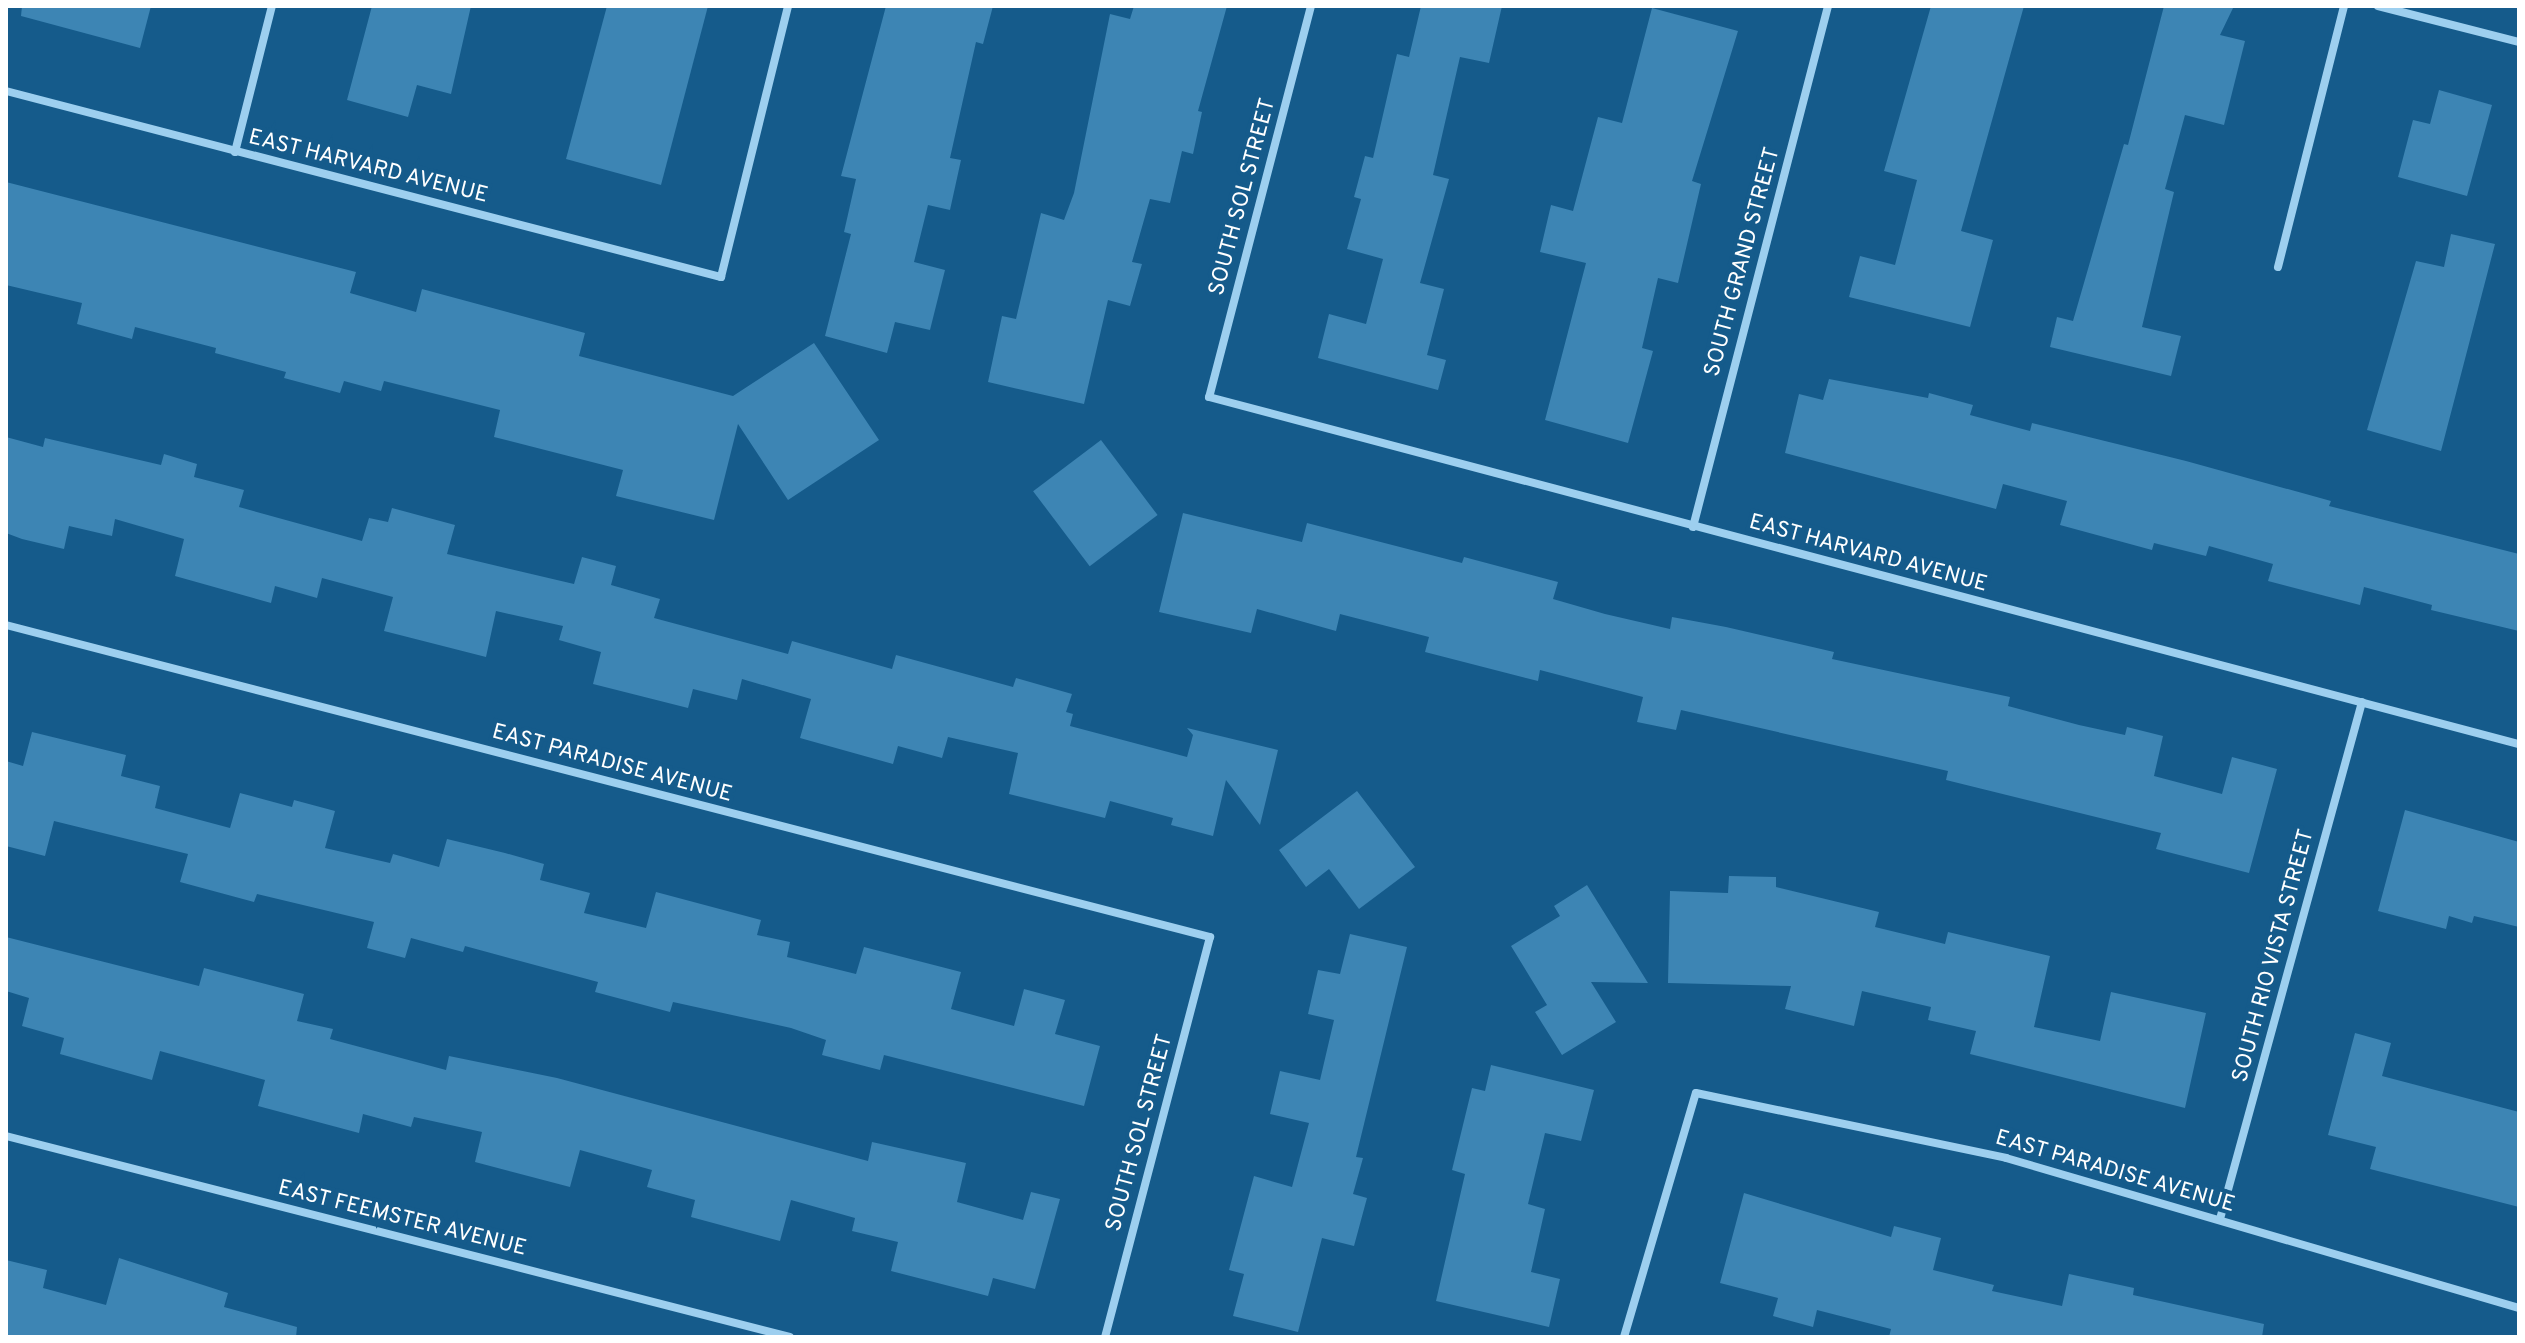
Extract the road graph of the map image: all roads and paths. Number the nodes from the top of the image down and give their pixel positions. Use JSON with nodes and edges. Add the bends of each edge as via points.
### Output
{"nodes":[{"id":1,"x":272,"y":6,"type":"edge"},
{"id":2,"x":788,"y":6,"type":"edge"},
{"id":3,"x":1311,"y":6,"type":"edge"},
{"id":4,"x":1828,"y":6,"type":"edge"},
{"id":5,"x":2344,"y":6,"type":"edge"},
{"id":6,"x":2378,"y":6,"type":"edge"},
{"id":7,"x":2519,"y":42,"type":"edge"},
{"id":8,"x":6,"y":91,"type":"edge"},
{"id":9,"x":235,"y":152,"type":"junction"},
{"id":10,"x":2278,"y":267,"type":"dead end"},
{"id":11,"x":1209,"y":397,"type":"joint"},
{"id":12,"x":1693,"y":527,"type":"junction"},
{"id":13,"x":6,"y":625,"type":"edge"},
{"id":14,"x":2362,"y":702,"type":"junction"},
{"id":15,"x":2519,"y":744,"type":"edge"},
{"id":16,"x":1210,"y":937,"type":"joint"},
{"id":17,"x":6,"y":1136,"type":"edge"},
{"id":18,"x":2220,"y":1219,"type":"junction"},
{"id":19,"x":2519,"y":1308,"type":"edge"},
{"id":20,"x":790,"y":1337,"type":"edge"},
{"id":21,"x":1105,"y":1337,"type":"edge"},
{"id":22,"x":1624,"y":1337,"type":"edge"}],
"edges":[{"from":1,"to":9,"type":"street"},
{"from":2,"to":9,"type":"street","name":"EAST HARVARD AVENUE","via":[[721,277]]},
{"from":3,"to":11,"type":"street","name":"SOUTH SOL STREET"},
{"from":4,"to":12,"type":"street","name":"SOUTH GRAND STREET"},
{"from":5,"to":10,"type":"street"},
{"from":6,"to":7,"type":"street"},
{"from":8,"to":9,"type":"street","name":"EAST HARVARD AVENUE"},
{"from":11,"to":12,"type":"street","name":"EAST HARVARD AVENUE"},
{"from":12,"to":14,"type":"street","name":"EAST HARVARD AVENUE"},
{"from":13,"to":16,"type":"street","name":"EAST PARADISE AVENUE"},
{"from":14,"to":15,"type":"street","name":"EAST HARVARD AVENUE"},
{"from":14,"to":18,"type":"street","name":"SOUTH RIO VISTA STREET"},
{"from":16,"to":21,"type":"street","name":"SOUTH SOL STREET"},
{"from":17,"to":20,"type":"street","name":"EAST FEEMSTER AVENUE"},
{"from":18,"to":19,"type":"street","name":"EAST PARADISE AVENUE"},
{"from":18,"to":22,"type":"street","name":"EAST PARADISE AVENUE","via":[[2006,1158],[1696,1093]]}]}
